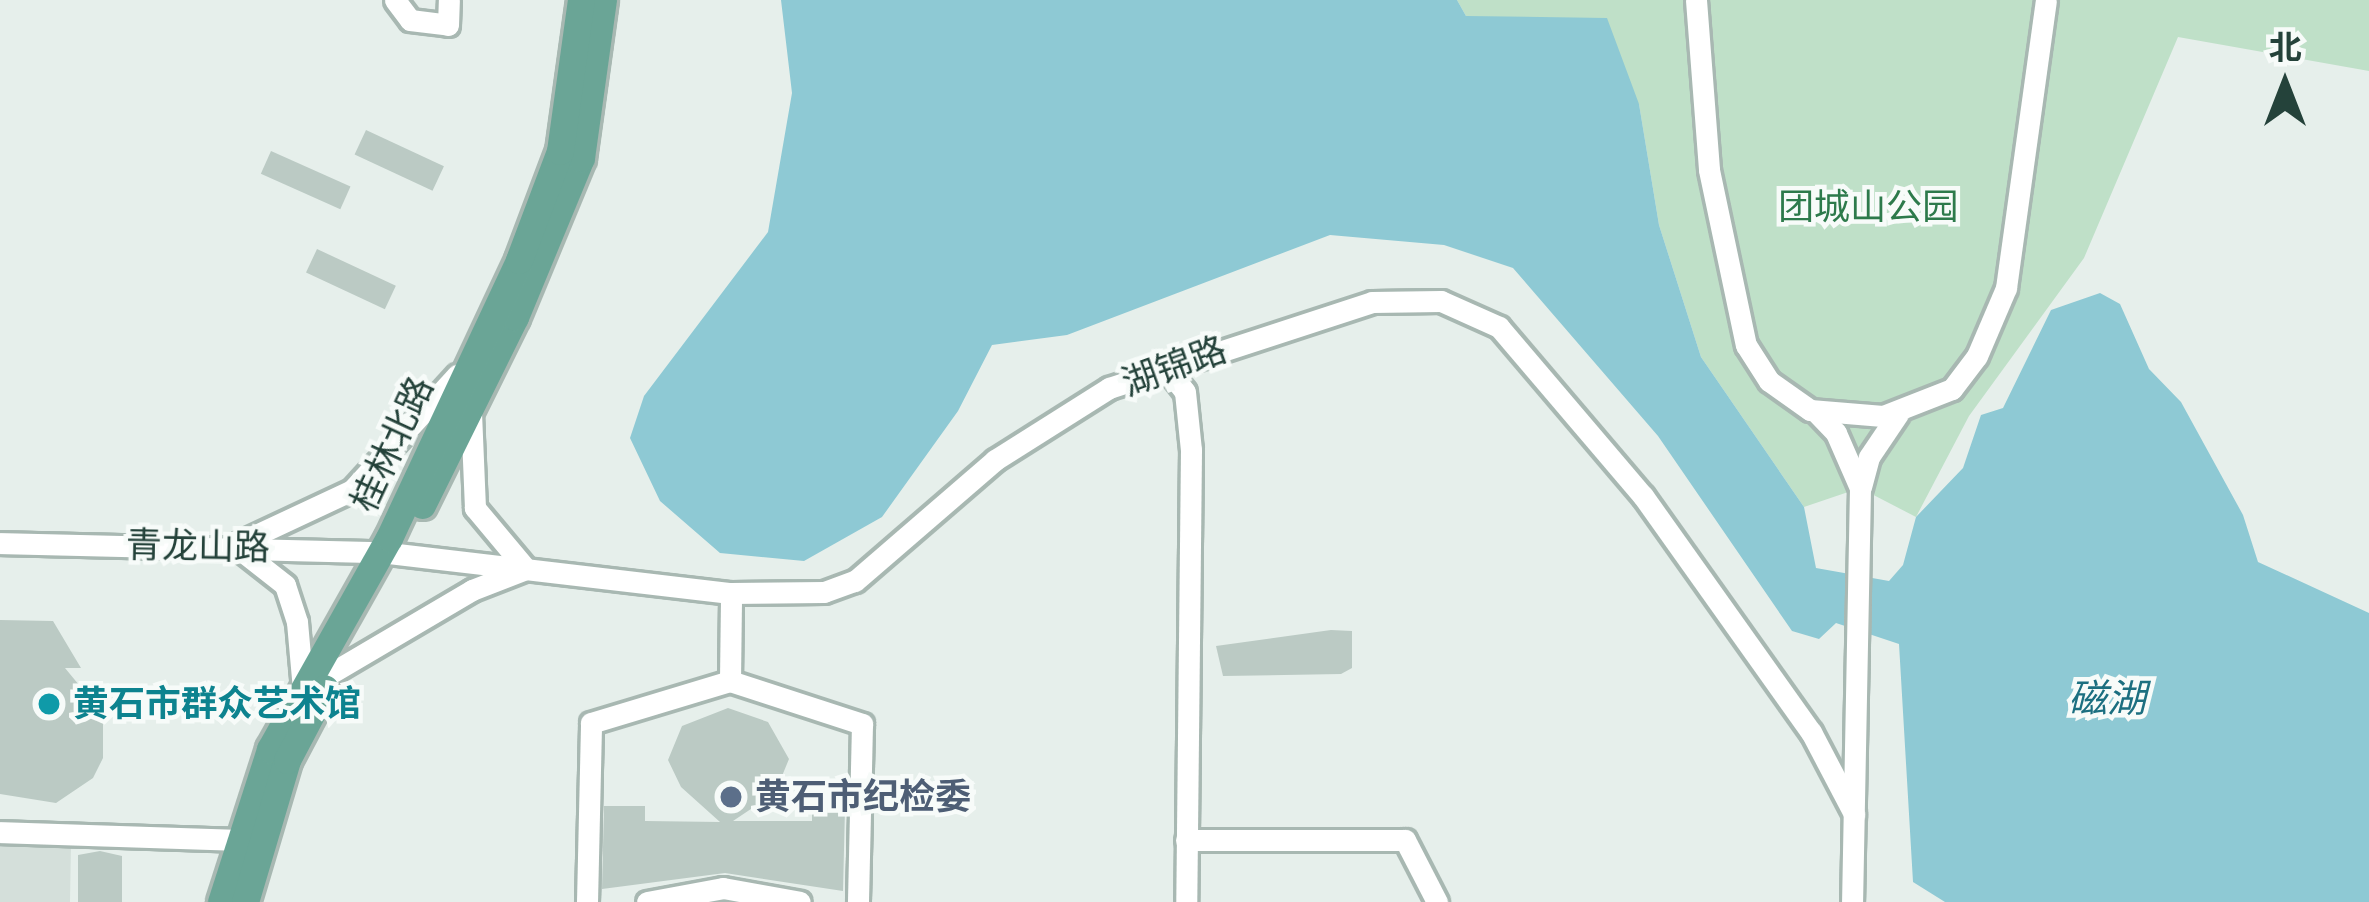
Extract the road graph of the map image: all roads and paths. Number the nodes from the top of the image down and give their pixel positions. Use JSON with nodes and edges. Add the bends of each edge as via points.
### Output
{"nodes":[{"id":1,"x":395,"y":0,"type":"edge"},
{"id":2,"x":448,"y":0,"type":"edge"},
{"id":3,"x":581,"y":0,"type":"edge"},
{"id":4,"x":603,"y":0,"type":"edge"},
{"id":5,"x":1696,"y":0,"type":"edge"},
{"id":6,"x":2026,"y":0,"type":"edge"},
{"id":7,"x":2046,"y":0,"type":"edge"},
{"id":8,"x":475,"y":352,"type":"junction"},
{"id":9,"x":1164,"y":365,"type":"junction"},
{"id":10,"x":471,"y":409,"type":"junction"},
{"id":11,"x":1816,"y":412,"type":"junction"},
{"id":12,"x":1898,"y":414,"type":"junction"},
{"id":13,"x":1860,"y":488,"type":"junction"},
{"id":14,"x":0,"y":543,"type":"edge"},
{"id":15,"x":232,"y":545,"type":"junction"},
{"id":16,"x":388,"y":553,"type":"junction"},
{"id":17,"x":526,"y":569,"type":"junction"},
{"id":18,"x":731,"y":593,"type":"junction"},
{"id":19,"x":333,"y":671,"type":"junction"},
{"id":20,"x":730,"y":681,"type":"junction"},
{"id":21,"x":303,"y":689,"type":"junction"},
{"id":22,"x":1854,"y":814,"type":"junction"},
{"id":23,"x":0,"y":832,"type":"edge"},
{"id":24,"x":238,"y":839,"type":"junction"},
{"id":25,"x":1186,"y":841,"type":"junction"},
{"id":26,"x":221,"y":902,"type":"edge"},
{"id":27,"x":245,"y":902,"type":"edge"},
{"id":28,"x":586,"y":902,"type":"edge"},
{"id":29,"x":647,"y":902,"type":"edge"},
{"id":30,"x":800,"y":902,"type":"edge"},
{"id":31,"x":858,"y":902,"type":"edge"},
{"id":32,"x":1186,"y":902,"type":"edge"},
{"id":33,"x":1437,"y":902,"type":"edge"},
{"id":34,"x":1852,"y":902,"type":"edge"}],
"edges":[{"from":1,"to":2,"type":"street","via":[[410,20],[448,25]]},
{"from":3,"to":8,"type":"main road","name":"桂林北路","via":[[560,151]]},
{"from":4,"to":10,"type":"main road","name":"桂林北路","via":[[581,158]]},
{"from":5,"to":11,"type":"street","via":[[1709,170],[1732,295],[1757,364],[1784,394]]},
{"from":6,"to":7,"type":"street"},
{"from":7,"to":12,"type":"street","via":[[2006,288],[1960,381]]},
{"from":8,"to":15,"type":"street","via":[[414,430],[352,490]]},
{"from":8,"to":16,"type":"main road","name":"桂林北路"},
{"from":9,"to":18,"type":"street","name":"湖锦路","via":[[1024,440],[855,581],[785,597]]},
{"from":9,"to":22,"type":"street","name":"湖锦路","via":[[1372,302],[1441,301],[1485,319],[1643,496],[1811,731]]},
{"from":9,"to":25,"type":"street","via":[[1185,392],[1191,450]]},
{"from":10,"to":16,"type":"main road","name":"桂林北路"},
{"from":10,"to":17,"type":"street","via":[[475,508]]},
{"from":11,"to":12,"type":"street"},
{"from":11,"to":13,"type":"street"},
{"from":12,"to":13,"type":"street","via":[[1869,457]]},
{"from":13,"to":22,"type":"street"},
{"from":14,"to":15,"type":"street","name":"青龙山路"},
{"from":15,"to":16,"type":"street","name":"青龙山路"},
{"from":15,"to":21,"type":"street","via":[[285,585],[298,622]]},
{"from":16,"to":17,"type":"street","name":"湖锦路"},
{"from":16,"to":19,"type":"main road","name":"桂林北路"},
{"from":16,"to":21,"type":"main road","name":"桂林北路"},
{"from":17,"to":18,"type":"street","name":"湖锦路"},
{"from":17,"to":19,"type":"street","via":[[472,590]]},
{"from":18,"to":20,"type":"street"},
{"from":19,"to":27,"type":"main road","name":"桂林北路","via":[[287,760]]},
{"from":20,"to":28,"type":"street","via":[[591,723]]},
{"from":20,"to":31,"type":"street","via":[[862,724]]},
{"from":21,"to":24,"type":"main road","name":"桂林北路","via":[[270,749]]},
{"from":22,"to":34,"type":"street"},
{"from":23,"to":24,"type":"street"},
{"from":24,"to":26,"type":"main road","name":"桂林北路"},
{"from":25,"to":32,"type":"street"},
{"from":25,"to":33,"type":"street","via":[[1405,840]]},
{"from":29,"to":30,"type":"street","via":[[723,888]]}]}
